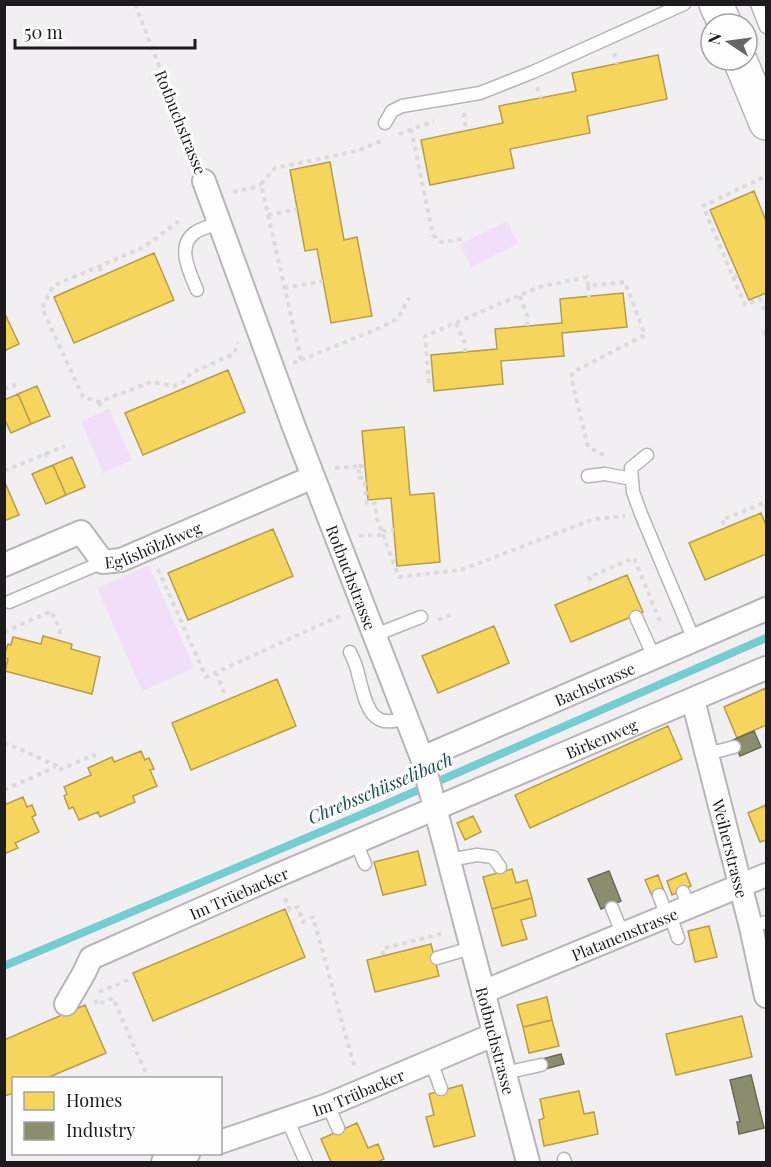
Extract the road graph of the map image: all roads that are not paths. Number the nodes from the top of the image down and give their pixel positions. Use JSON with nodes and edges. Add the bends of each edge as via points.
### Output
{"nodes":[{"id":1,"x":684,"y":4,"type":"edge"},
{"id":2,"x":757,"y":4,"type":"edge"},
{"id":3,"x":766,"y":27,"type":"edge"},
{"id":4,"x":745,"y":72,"type":"edge"},
{"id":5,"x":385,"y":123,"type":"dead end"},
{"id":6,"x":766,"y":123,"type":"edge"},
{"id":7,"x":211,"y":202,"type":"joint"},
{"id":8,"x":197,"y":290,"type":"dead end"},
{"id":9,"x":647,"y":455,"type":"dead end"},
{"id":10,"x":320,"y":473,"type":"junction"},
{"id":11,"x":632,"y":473,"type":"junction"},
{"id":12,"x":588,"y":476,"type":"dead end"},
{"id":13,"x":102,"y":562,"type":"junction"},
{"id":14,"x":4,"y":565,"type":"edge"},
{"id":15,"x":9,"y":602,"type":"dead end"},
{"id":16,"x":766,"y":609,"type":"edge"},
{"id":17,"x":421,"y":617,"type":"dead end"},
{"id":18,"x":636,"y":617,"type":"dead end"},
{"id":19,"x":375,"y":635,"type":"junction"},
{"id":20,"x":692,"y":637,"type":"junction"},
{"id":21,"x":350,"y":652,"type":"dead end"},
{"id":22,"x":654,"y":657,"type":"junction"},
{"id":23,"x":766,"y":668,"type":"edge"},
{"id":24,"x":693,"y":700,"type":"junction"},
{"id":25,"x":407,"y":717,"type":"junction"},
{"id":26,"x":734,"y":747,"type":"dead end"},
{"id":27,"x":707,"y":754,"type":"junction"},
{"id":28,"x":424,"y":763,"type":"junction"},
{"id":29,"x":434,"y":803,"type":"junction"},
{"id":30,"x":356,"y":842,"type":"junction"},
{"id":31,"x":449,"y":860,"type":"junction"},
{"id":32,"x":365,"y":864,"type":"dead end"},
{"id":33,"x":500,"y":867,"type":"dead end"},
{"id":34,"x":766,"y":875,"type":"edge"},
{"id":35,"x":740,"y":886,"type":"junction"},
{"id":36,"x":659,"y":895,"type":"dead end"},
{"id":37,"x":612,"y":908,"type":"dead end"},
{"id":38,"x":677,"y":908,"type":"junction"},
{"id":39,"x":759,"y":924,"type":"edge"},
{"id":40,"x":623,"y":935,"type":"junction"},
{"id":41,"x":678,"y":938,"type":"dead end"},
{"id":42,"x":471,"y":948,"type":"junction"},
{"id":43,"x":437,"y":957,"type":"dead end"},
{"id":44,"x":483,"y":993,"type":"junction"},
{"id":45,"x":766,"y":996,"type":"edge"},
{"id":46,"x":66,"y":1004,"type":"dead end"},
{"id":47,"x":493,"y":1035,"type":"junction"},
{"id":48,"x":431,"y":1061,"type":"junction"},
{"id":49,"x":541,"y":1065,"type":"dead end"},
{"id":50,"x":504,"y":1073,"type":"junction"},
{"id":51,"x":441,"y":1089,"type":"dead end"},
{"id":52,"x":328,"y":1105,"type":"junction"},
{"id":53,"x":288,"y":1119,"type":"junction"},
{"id":54,"x":338,"y":1128,"type":"dead end"},
{"id":55,"x":222,"y":1141,"type":"edge"},
{"id":56,"x":185,"y":1155,"type":"edge"},
{"id":57,"x":163,"y":1162,"type":"edge"},
{"id":58,"x":306,"y":1162,"type":"edge"},
{"id":59,"x":528,"y":1162,"type":"edge"}],
"edges":[{"from":1,"to":5,"type":"lane","via":[[480,93],[402,106],[392,111]]},
{"from":2,"to":3,"type":"lane"},
{"from":4,"to":6,"type":"main road"},
{"from":7,"to":8,"type":"lane","via":[[187,242],[185,254]]},
{"from":7,"to":10,"type":"street","name":"Rotbuchstrasse","via":[[273,371],[301,424]]},
{"from":9,"to":11,"type":"lane"},
{"from":10,"to":13,"type":"street","name":"Eglishölzliweg","via":[[121,560]]},
{"from":10,"to":19,"type":"street","name":"Rotbuchstrasse"},
{"from":11,"to":12,"type":"lane"},
{"from":11,"to":20,"type":"lane","via":[[633,492],[641,514]]},
{"from":13,"to":14,"type":"street","name":"Eglishölzliweg","via":[[81,532]]},
{"from":13,"to":15,"type":"lane"},
{"from":16,"to":20,"type":"street","name":"Bachstrasse"},
{"from":17,"to":19,"type":"lane"},
{"from":18,"to":22,"type":"lane"},
{"from":19,"to":25,"type":"street","name":"Rotbuchstrasse"},
{"from":20,"to":22,"type":"street","name":"Bachstrasse"},
{"from":21,"to":25,"type":"lane","via":[[371,714],[380,721],[395,722]]},
{"from":22,"to":28,"type":"street","name":"Bachstrasse"},
{"from":23,"to":24,"type":"street","name":"Birkenweg"},
{"from":24,"to":27,"type":"street","name":"Weiherstrasse"},
{"from":24,"to":29,"type":"street","name":"Birkenweg"},
{"from":25,"to":28,"type":"street","name":"Rotbuchstrasse"},
{"from":26,"to":27,"type":"lane"},
{"from":27,"to":35,"type":"street","name":"Weiherstrasse"},
{"from":28,"to":29,"type":"street","name":"Rotbuchstrasse"},
{"from":29,"to":30,"type":"street","name":"Im Trüebacker"},
{"from":29,"to":31,"type":"street","name":"Rotbuchstrasse"},
{"from":30,"to":32,"type":"lane"},
{"from":30,"to":46,"type":"street","name":"Im Trüebacker","via":[[91,958]]},
{"from":31,"to":33,"type":"lane","via":[[477,855],[493,857]]},
{"from":31,"to":42,"type":"street","name":"Rotbuchstrasse"},
{"from":34,"to":35,"type":"street","name":"Platanenstrasse"},
{"from":35,"to":38,"type":"street","name":"Platanenstrasse"},
{"from":35,"to":39,"type":"street","name":"Weiherstrasse"},
{"from":36,"to":38,"type":"lane"},
{"from":37,"to":40,"type":"lane"},
{"from":38,"to":40,"type":"street","name":"Platanenstrasse"},
{"from":38,"to":41,"type":"lane"},
{"from":39,"to":45,"type":"street","name":"Weiherstrasse"},
{"from":40,"to":44,"type":"street","name":"Platanenstrasse"},
{"from":42,"to":43,"type":"lane"},
{"from":42,"to":44,"type":"street","name":"Rotbuchstrasse"},
{"from":44,"to":47,"type":"street","name":"Rotbuchstrasse"},
{"from":47,"to":48,"type":"street","name":"Im Trübacker"},
{"from":47,"to":50,"type":"street","name":"Rotbuchstrasse"},
{"from":48,"to":51,"type":"lane"},
{"from":48,"to":52,"type":"street","name":"Im Trübacker"},
{"from":49,"to":50,"type":"lane"},
{"from":50,"to":59,"type":"street","name":"Rotbuchstrasse"},
{"from":52,"to":53,"type":"street","name":"Im Trübacker"},
{"from":52,"to":54,"type":"lane"},
{"from":53,"to":55,"type":"street","name":"Im Trübacker"},
{"from":53,"to":58,"type":"lane"},
{"from":56,"to":57,"type":"street"}]}
